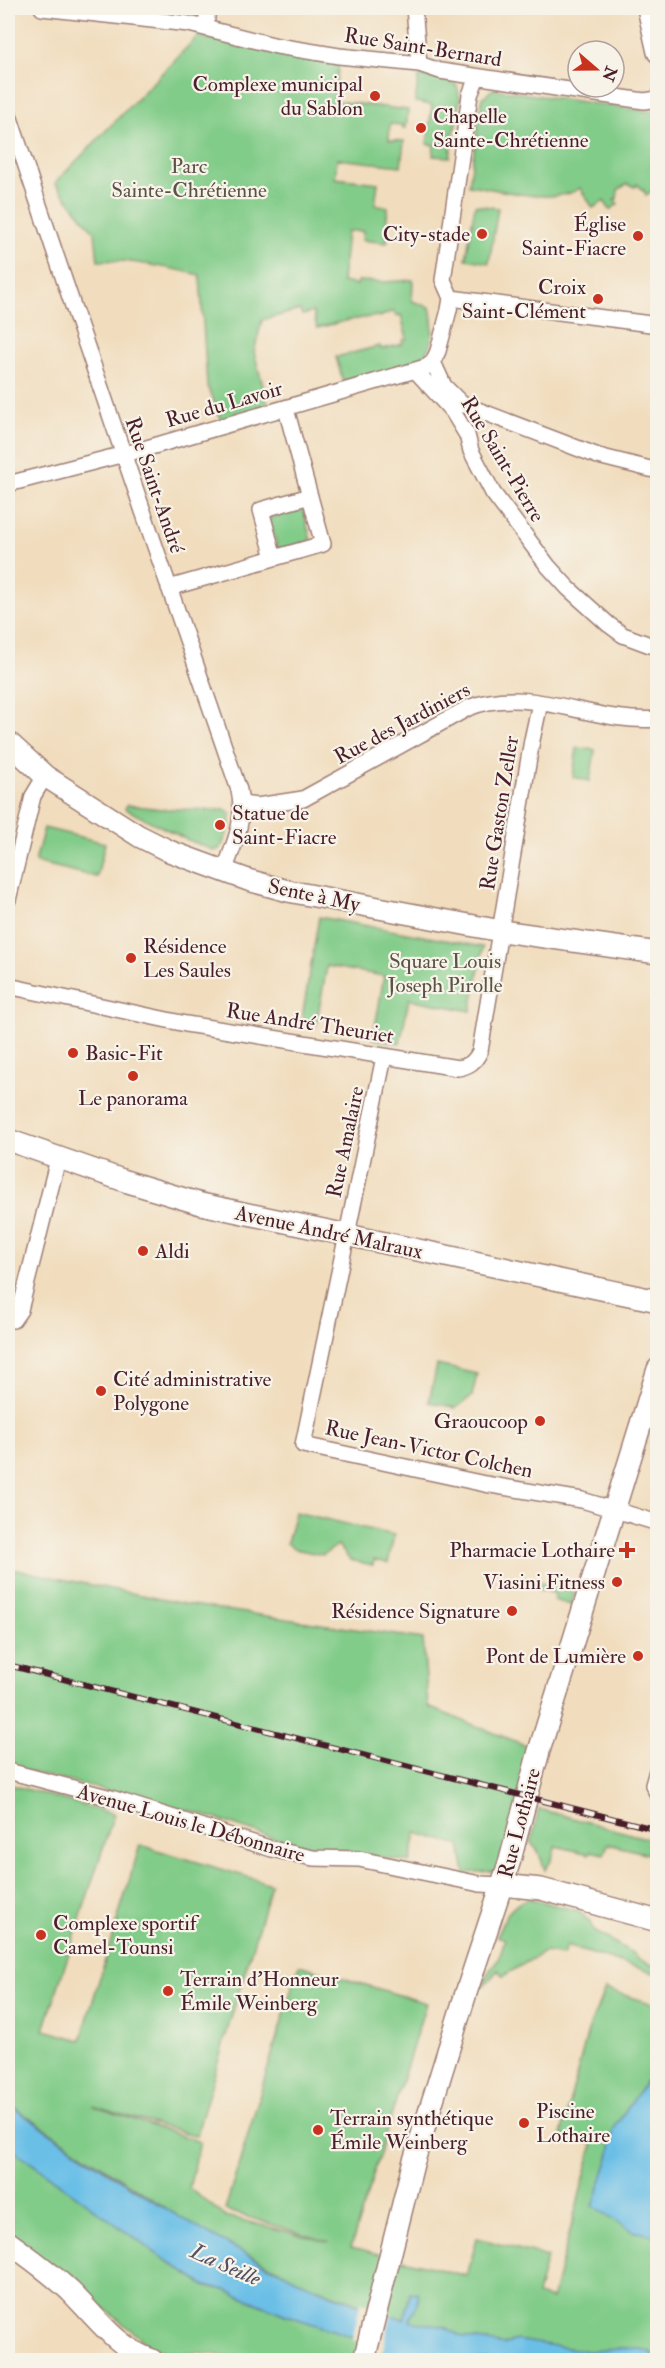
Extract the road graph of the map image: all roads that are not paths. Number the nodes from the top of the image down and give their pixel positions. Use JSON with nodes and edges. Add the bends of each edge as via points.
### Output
{"nodes":[{"id":1,"x":42,"y":8,"type":"edge"},
{"id":2,"x":208,"y":8,"type":"edge"},
{"id":3,"x":414,"y":8,"type":"edge"},
{"id":4,"x":648,"y":8,"type":"edge"},
{"id":5,"x":206,"y":27,"type":"junction"},
{"id":6,"x":657,"y":52,"type":"edge"},
{"id":7,"x":419,"y":64,"type":"junction"},
{"id":8,"x":477,"y":77,"type":"junction"},
{"id":9,"x":657,"y":99,"type":"edge"},
{"id":10,"x":8,"y":112,"type":"edge"},
{"id":11,"x":451,"y":298,"type":"junction"},
{"id":12,"x":657,"y":326,"type":"edge"},
{"id":13,"x":434,"y":362,"type":"junction"},
{"id":14,"x":416,"y":372,"type":"junction"},
{"id":15,"x":457,"y":408,"type":"junction"},
{"id":16,"x":286,"y":409,"type":"junction"},
{"id":17,"x":497,"y":418,"type":"junction"},
{"id":18,"x":471,"y":451,"type":"junction"},
{"id":19,"x":124,"y":454,"type":"junction"},
{"id":20,"x":657,"y":471,"type":"edge"},
{"id":21,"x":8,"y":484,"type":"edge"},
{"id":22,"x":310,"y":496,"type":"junction"},
{"id":23,"x":274,"y":558,"type":"junction"},
{"id":24,"x":169,"y":588,"type":"junction"},
{"id":25,"x":657,"y":648,"type":"edge"},
{"id":26,"x":540,"y":703,"type":"junction"},
{"id":27,"x":657,"y":719,"type":"edge"},
{"id":28,"x":8,"y":742,"type":"edge"},
{"id":29,"x":45,"y":776,"type":"junction"},
{"id":30,"x":242,"y":804,"type":"junction"},
{"id":31,"x":224,"y":872,"type":"junction"},
{"id":32,"x":8,"y":900,"type":"edge"},
{"id":33,"x":501,"y":931,"type":"junction"},
{"id":34,"x":657,"y":953,"type":"edge"},
{"id":35,"x":8,"y":986,"type":"edge"},
{"id":36,"x":384,"y":1057,"type":"junction"},
{"id":37,"x":8,"y":1140,"type":"edge"},
{"id":38,"x":58,"y":1159,"type":"junction"},
{"id":39,"x":348,"y":1236,"type":"junction"},
{"id":40,"x":657,"y":1301,"type":"edge"},
{"id":41,"x":13,"y":1320,"type":"dead end"},
{"id":42,"x":657,"y":1369,"type":"edge"},
{"id":43,"x":614,"y":1509,"type":"junction"},
{"id":44,"x":657,"y":1523,"type":"edge"},
{"id":45,"x":8,"y":1771,"type":"edge"},
{"id":46,"x":656,"y":1773,"type":"edge"},
{"id":47,"x":657,"y":1795,"type":"edge"},
{"id":48,"x":502,"y":1885,"type":"junction"},
{"id":49,"x":657,"y":1922,"type":"edge"},
{"id":50,"x":8,"y":2242,"type":"edge"},
{"id":51,"x":110,"y":2334,"type":"junction"},
{"id":52,"x":123,"y":2361,"type":"edge"},
{"id":53,"x":153,"y":2361,"type":"edge"},
{"id":54,"x":364,"y":2361,"type":"edge"}],
"edges":[{"from":1,"to":5,"type":"street","name":"Rue Saint-Bernard"},
{"from":2,"to":5,"type":"street"},
{"from":3,"to":7,"type":"street"},
{"from":4,"to":6,"type":"street"},
{"from":5,"to":7,"type":"street","name":"Rue Saint-Bernard","via":[[277,46]]},
{"from":7,"to":8,"type":"street","name":"Rue Saint-Bernard"},
{"from":8,"to":9,"type":"street","name":"Rue Saint-Bernard","via":[[644,101]]},
{"from":8,"to":11,"type":"street","via":[[470,95],[443,280]]},
{"from":10,"to":19,"type":"street","name":"Rue Saint-André"},
{"from":11,"to":12,"type":"street"},
{"from":11,"to":13,"type":"street"},
{"from":13,"to":14,"type":"street"},
{"from":13,"to":15,"type":"street"},
{"from":14,"to":15,"type":"street","name":"Rue Saint-Pierre"},
{"from":14,"to":16,"type":"street","name":"Rue du Lavoir"},
{"from":15,"to":17,"type":"street"},
{"from":15,"to":18,"type":"street","name":"Rue Saint-Pierre"},
{"from":16,"to":19,"type":"street","name":"Rue du Lavoir"},
{"from":16,"to":22,"type":"street"},
{"from":17,"to":18,"type":"street","via":[[488,418],[477,426]]},
{"from":17,"to":20,"type":"street","via":[[598,456]]},
{"from":18,"to":25,"type":"street","name":"Rue Saint-Pierre","via":[[493,493],[568,588],[623,635]]},
{"from":19,"to":21,"type":"street","name":"Rue du Lavoir"},
{"from":19,"to":24,"type":"street","name":"Rue Saint-André"},
{"from":22,"to":23,"type":"street","via":[[323,544]]},
{"from":22,"to":23,"type":"street","via":[[261,510]]},
{"from":23,"to":24,"type":"street"},
{"from":24,"to":30,"type":"street","name":"Rue Saint-André"},
{"from":26,"to":27,"type":"street","name":"Rue des Jardiniers","via":[[626,719]]},
{"from":26,"to":30,"type":"street","name":"Rue des Jardiniers","via":[[484,701],[303,799],[257,806]]},
{"from":26,"to":33,"type":"street","name":"Rue Gaston Zeller"},
{"from":28,"to":29,"type":"street","name":"Sente à My"},
{"from":29,"to":31,"type":"street","name":"Sente à My","via":[[139,836]]},
{"from":29,"to":32,"type":"street","via":[[33,796]]},
{"from":30,"to":31,"type":"street","name":"Rue Saint-André","via":[[242,822]]},
{"from":31,"to":33,"type":"street","name":"Sente à My","via":[[288,891]]},
{"from":33,"to":34,"type":"street","name":"Sente à My"},
{"from":33,"to":36,"type":"street","name":"Rue André Theuriet","via":[[476,1058],[458,1068]]},
{"from":35,"to":36,"type":"street","name":"Rue André Theuriet","via":[[186,1024]]},
{"from":36,"to":39,"type":"street","name":"Rue Amalaire"},
{"from":37,"to":38,"type":"street","name":"Avenue André Malraux"},
{"from":38,"to":39,"type":"street","name":"Avenue André Malraux","via":[[201,1204]]},
{"from":38,"to":41,"type":"street","via":[[20,1310]]},
{"from":39,"to":40,"type":"street","name":"Avenue André Malraux"},
{"from":39,"to":43,"type":"street","name":"Rue Jean-Victor Colchen","via":[[303,1445]]},
{"from":42,"to":43,"type":"street","name":"Rue Lothaire"},
{"from":43,"to":44,"type":"street"},
{"from":43,"to":48,"type":"street","name":"Rue Lothaire","via":[[538,1751]]},
{"from":45,"to":48,"type":"street","name":"Avenue Louis le Débonnaire","via":[[111,1798],[272,1849],[313,1858],[359,1859]]},
{"from":46,"to":47,"type":"street","via":[[653,1785]]},
{"from":48,"to":49,"type":"street","name":"Avenue Louis le Débonnaire","via":[[541,1889]]},
{"from":48,"to":54,"type":"street","name":"Rue Lothaire","via":[[413,2164]]},
{"from":50,"to":51,"type":"street","via":[[54,2276]]},
{"from":51,"to":52,"type":"street"},
{"from":51,"to":53,"type":"street"}]}
